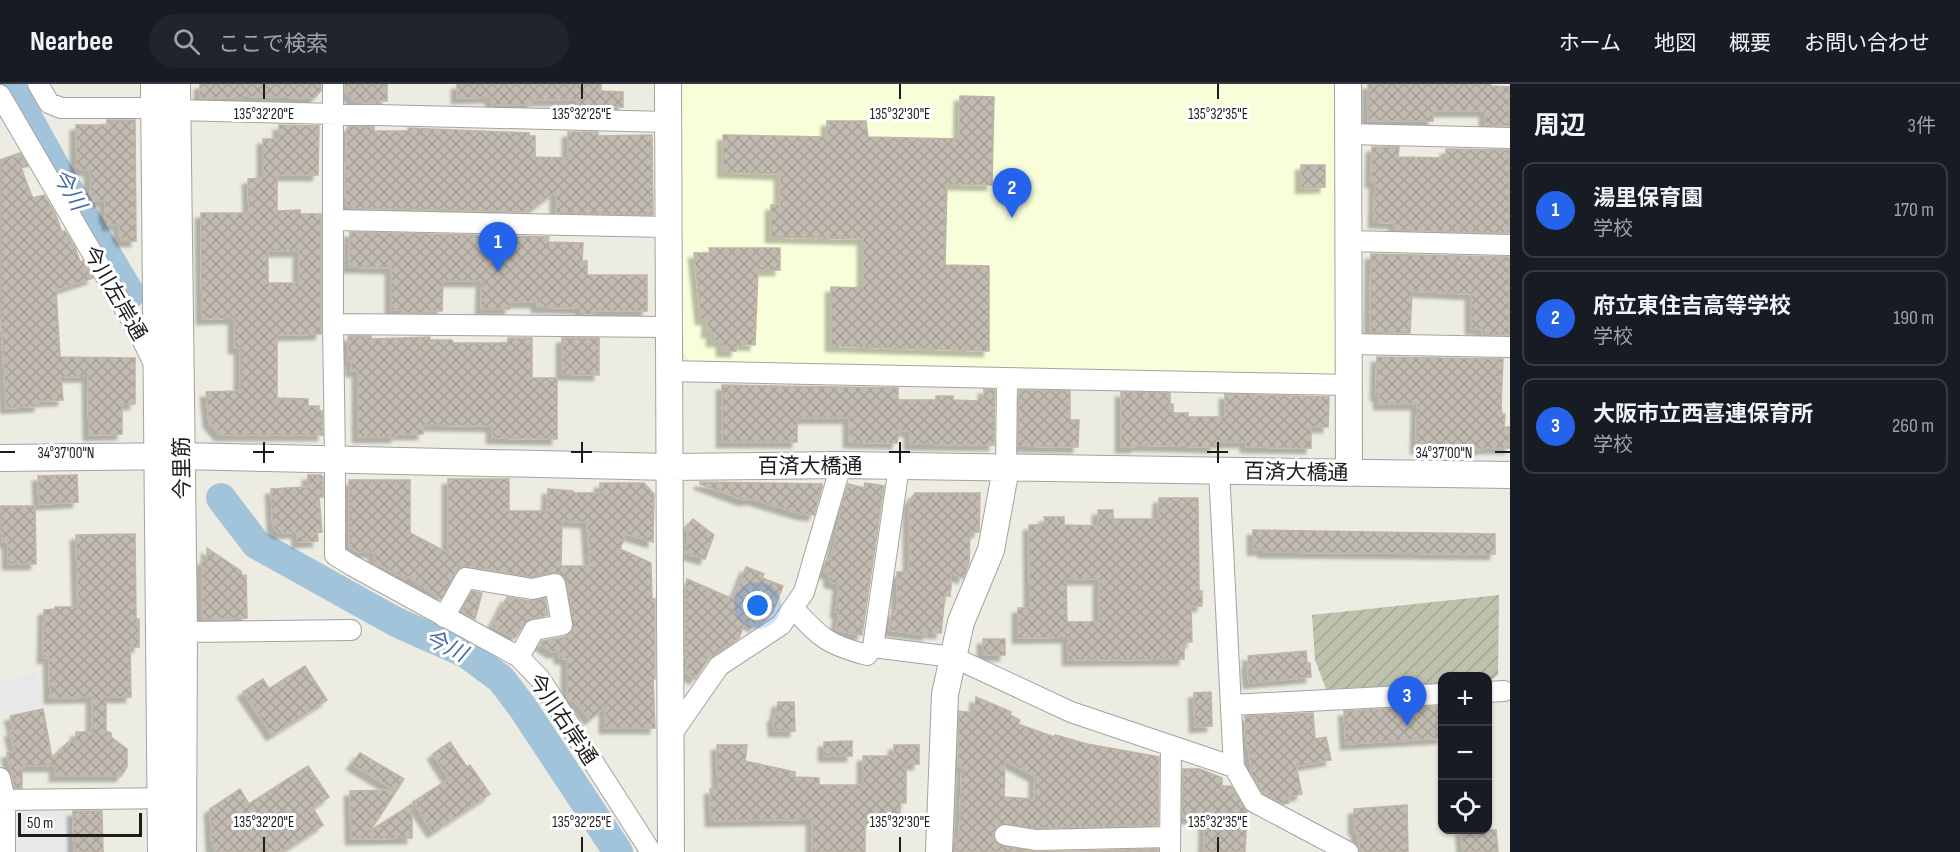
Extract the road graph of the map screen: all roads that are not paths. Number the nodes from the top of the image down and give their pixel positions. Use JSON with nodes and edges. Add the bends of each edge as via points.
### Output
{"nodes":[{"id":1,"x":38,"y":84,"type":"edge"},
{"id":2,"x":177,"y":84,"type":"edge"},
{"id":3,"x":333,"y":84,"type":"edge"},
{"id":4,"x":668,"y":84,"type":"edge"},
{"id":5,"x":1348,"y":84,"type":"edge"},
{"id":6,"x":0,"y":95,"type":"edge"},
{"id":7,"x":162,"y":101,"type":"edge"},
{"id":8,"x":334,"y":114,"type":"junction"},
{"id":9,"x":668,"y":122,"type":"junction"},
{"id":10,"x":1349,"y":134,"type":"junction"},
{"id":11,"x":1510,"y":138,"type":"edge"},
{"id":12,"x":334,"y":220,"type":"junction"},
{"id":13,"x":668,"y":227,"type":"junction"},
{"id":14,"x":1349,"y":241,"type":"junction"},
{"id":15,"x":1510,"y":245,"type":"edge"},
{"id":16,"x":333,"y":324,"type":"junction"},
{"id":17,"x":669,"y":327,"type":"junction"},
{"id":18,"x":1349,"y":344,"type":"junction"},
{"id":19,"x":1510,"y":347,"type":"edge"},
{"id":20,"x":156,"y":367,"type":"junction"},
{"id":21,"x":669,"y":371,"type":"junction"},
{"id":22,"x":1007,"y":380,"type":"junction"},
{"id":23,"x":1349,"y":385,"type":"junction"},
{"id":24,"x":169,"y":456,"type":"junction"},
{"id":25,"x":0,"y":458,"type":"edge"},
{"id":26,"x":336,"y":459,"type":"junction"},
{"id":27,"x":841,"y":465,"type":"junction"},
{"id":28,"x":899,"y":466,"type":"junction"},
{"id":29,"x":669,"y":467,"type":"junction"},
{"id":30,"x":1006,"y":468,"type":"junction"},
{"id":31,"x":1219,"y":470,"type":"junction"},
{"id":32,"x":1349,"y":473,"type":"junction"},
{"id":33,"x":1510,"y":475,"type":"edge"},
{"id":34,"x":793,"y":608,"type":"junction"},
{"id":35,"x":444,"y":617,"type":"junction"},
{"id":36,"x":351,"y":630,"type":"dead end"},
{"id":37,"x":184,"y":632,"type":"junction"},
{"id":38,"x":873,"y":647,"type":"junction"},
{"id":39,"x":519,"y":657,"type":"junction"},
{"id":40,"x":952,"y":657,"type":"junction"},
{"id":41,"x":1438,"y":693,"type":"edge"},
{"id":42,"x":1231,"y":705,"type":"junction"},
{"id":43,"x":671,"y":735,"type":"junction"},
{"id":44,"x":1171,"y":746,"type":"junction"},
{"id":45,"x":1234,"y":767,"type":"junction"},
{"id":46,"x":0,"y":778,"type":"edge"},
{"id":47,"x":172,"y":798,"type":"junction"},
{"id":48,"x":2,"y":800,"type":"edge"},
{"id":49,"x":1005,"y":835,"type":"dead end"},
{"id":50,"x":1170,"y":844,"type":"edge"},
{"id":51,"x":1075,"y":845,"type":"edge"},
{"id":52,"x":1036,"y":846,"type":"edge"},
{"id":53,"x":5,"y":852,"type":"edge"},
{"id":54,"x":161,"y":852,"type":"edge"},
{"id":55,"x":183,"y":852,"type":"edge"},
{"id":56,"x":651,"y":852,"type":"edge"},
{"id":57,"x":671,"y":852,"type":"edge"},
{"id":58,"x":939,"y":852,"type":"edge"},
{"id":59,"x":1348,"y":852,"type":"edge"}],
"edges":[{"from":1,"to":7,"type":"street","via":[[49,103],[61,108]]},
{"from":2,"to":7,"type":"street","name":"今里筋"},
{"from":3,"to":8,"type":"street"},
{"from":4,"to":9,"type":"street"},
{"from":5,"to":10,"type":"street"},
{"from":6,"to":20,"type":"street","name":"今川左岸通"},
{"from":7,"to":8,"type":"street"},
{"from":7,"to":20,"type":"street","name":"今里筋"},
{"from":7,"to":24,"type":"street","name":"今里筋"},
{"from":8,"to":9,"type":"street"},
{"from":8,"to":12,"type":"street"},
{"from":9,"to":13,"type":"street"},
{"from":10,"to":11,"type":"street"},
{"from":10,"to":14,"type":"street"},
{"from":12,"to":13,"type":"street"},
{"from":12,"to":16,"type":"street"},
{"from":13,"to":17,"type":"street"},
{"from":14,"to":15,"type":"street"},
{"from":14,"to":18,"type":"street"},
{"from":16,"to":17,"type":"street"},
{"from":16,"to":26,"type":"street"},
{"from":17,"to":21,"type":"street"},
{"from":18,"to":19,"type":"street"},
{"from":18,"to":23,"type":"street"},
{"from":20,"to":24,"type":"street","name":"今里筋"},
{"from":21,"to":22,"type":"street"},
{"from":21,"to":29,"type":"street"},
{"from":22,"to":23,"type":"street"},
{"from":22,"to":30,"type":"street"},
{"from":23,"to":32,"type":"street"},
{"from":24,"to":25,"type":"street","name":"百済大橋通"},
{"from":24,"to":26,"type":"street","name":"百済大橋通"},
{"from":24,"to":37,"type":"street","name":"今里筋"},
{"from":24,"to":47,"type":"street","name":"今里筋"},
{"from":26,"to":29,"type":"street","name":"百済大橋通"},
{"from":26,"to":35,"type":"street","name":"今川右岸通","via":[[335,555]]},
{"from":27,"to":28,"type":"street","name":"百済大橋通"},
{"from":27,"to":29,"type":"street","name":"百済大橋通"},
{"from":27,"to":34,"type":"street","via":[[804,592]]},
{"from":28,"to":30,"type":"street","name":"百済大橋通"},
{"from":28,"to":38,"type":"street"},
{"from":29,"to":43,"type":"street"},
{"from":30,"to":31,"type":"street","name":"百済大橋通"},
{"from":30,"to":40,"type":"street","via":[[992,550]]},
{"from":31,"to":32,"type":"street","name":"百済大橋通"},
{"from":31,"to":42,"type":"street"},
{"from":32,"to":33,"type":"street","name":"百済大橋通"},
{"from":34,"to":38,"type":"street","via":[[818,635],[837,647],[867,655]]},
{"from":34,"to":43,"type":"street","via":[[781,625],[719,666]]},
{"from":35,"to":39,"type":"street","name":"今川右岸通"},
{"from":35,"to":39,"type":"street","via":[[466,578],[532,589],[555,584],[562,625],[534,630]]},
{"from":36,"to":37,"type":"street"},
{"from":37,"to":47,"type":"street","name":"今里筋"},
{"from":38,"to":40,"type":"street"},
{"from":39,"to":56,"type":"street","name":"今川右岸通","via":[[540,680]]},
{"from":40,"to":44,"type":"street","via":[[1071,712]]},
{"from":40,"to":58,"type":"street","via":[[945,694]]},
{"from":41,"to":42,"type":"street"},
{"from":42,"to":45,"type":"street"},
{"from":43,"to":57,"type":"street"},
{"from":44,"to":45,"type":"street"},
{"from":44,"to":50,"type":"street"},
{"from":45,"to":59,"type":"street","via":[[1254,802]]},
{"from":46,"to":48,"type":"street"},
{"from":47,"to":48,"type":"street"},
{"from":47,"to":54,"type":"street","name":"今里筋"},
{"from":47,"to":55,"type":"street","name":"今里筋"},
{"from":48,"to":53,"type":"street"},
{"from":49,"to":52,"type":"street"},
{"from":50,"to":51,"type":"street"},
{"from":51,"to":52,"type":"street"}]}
